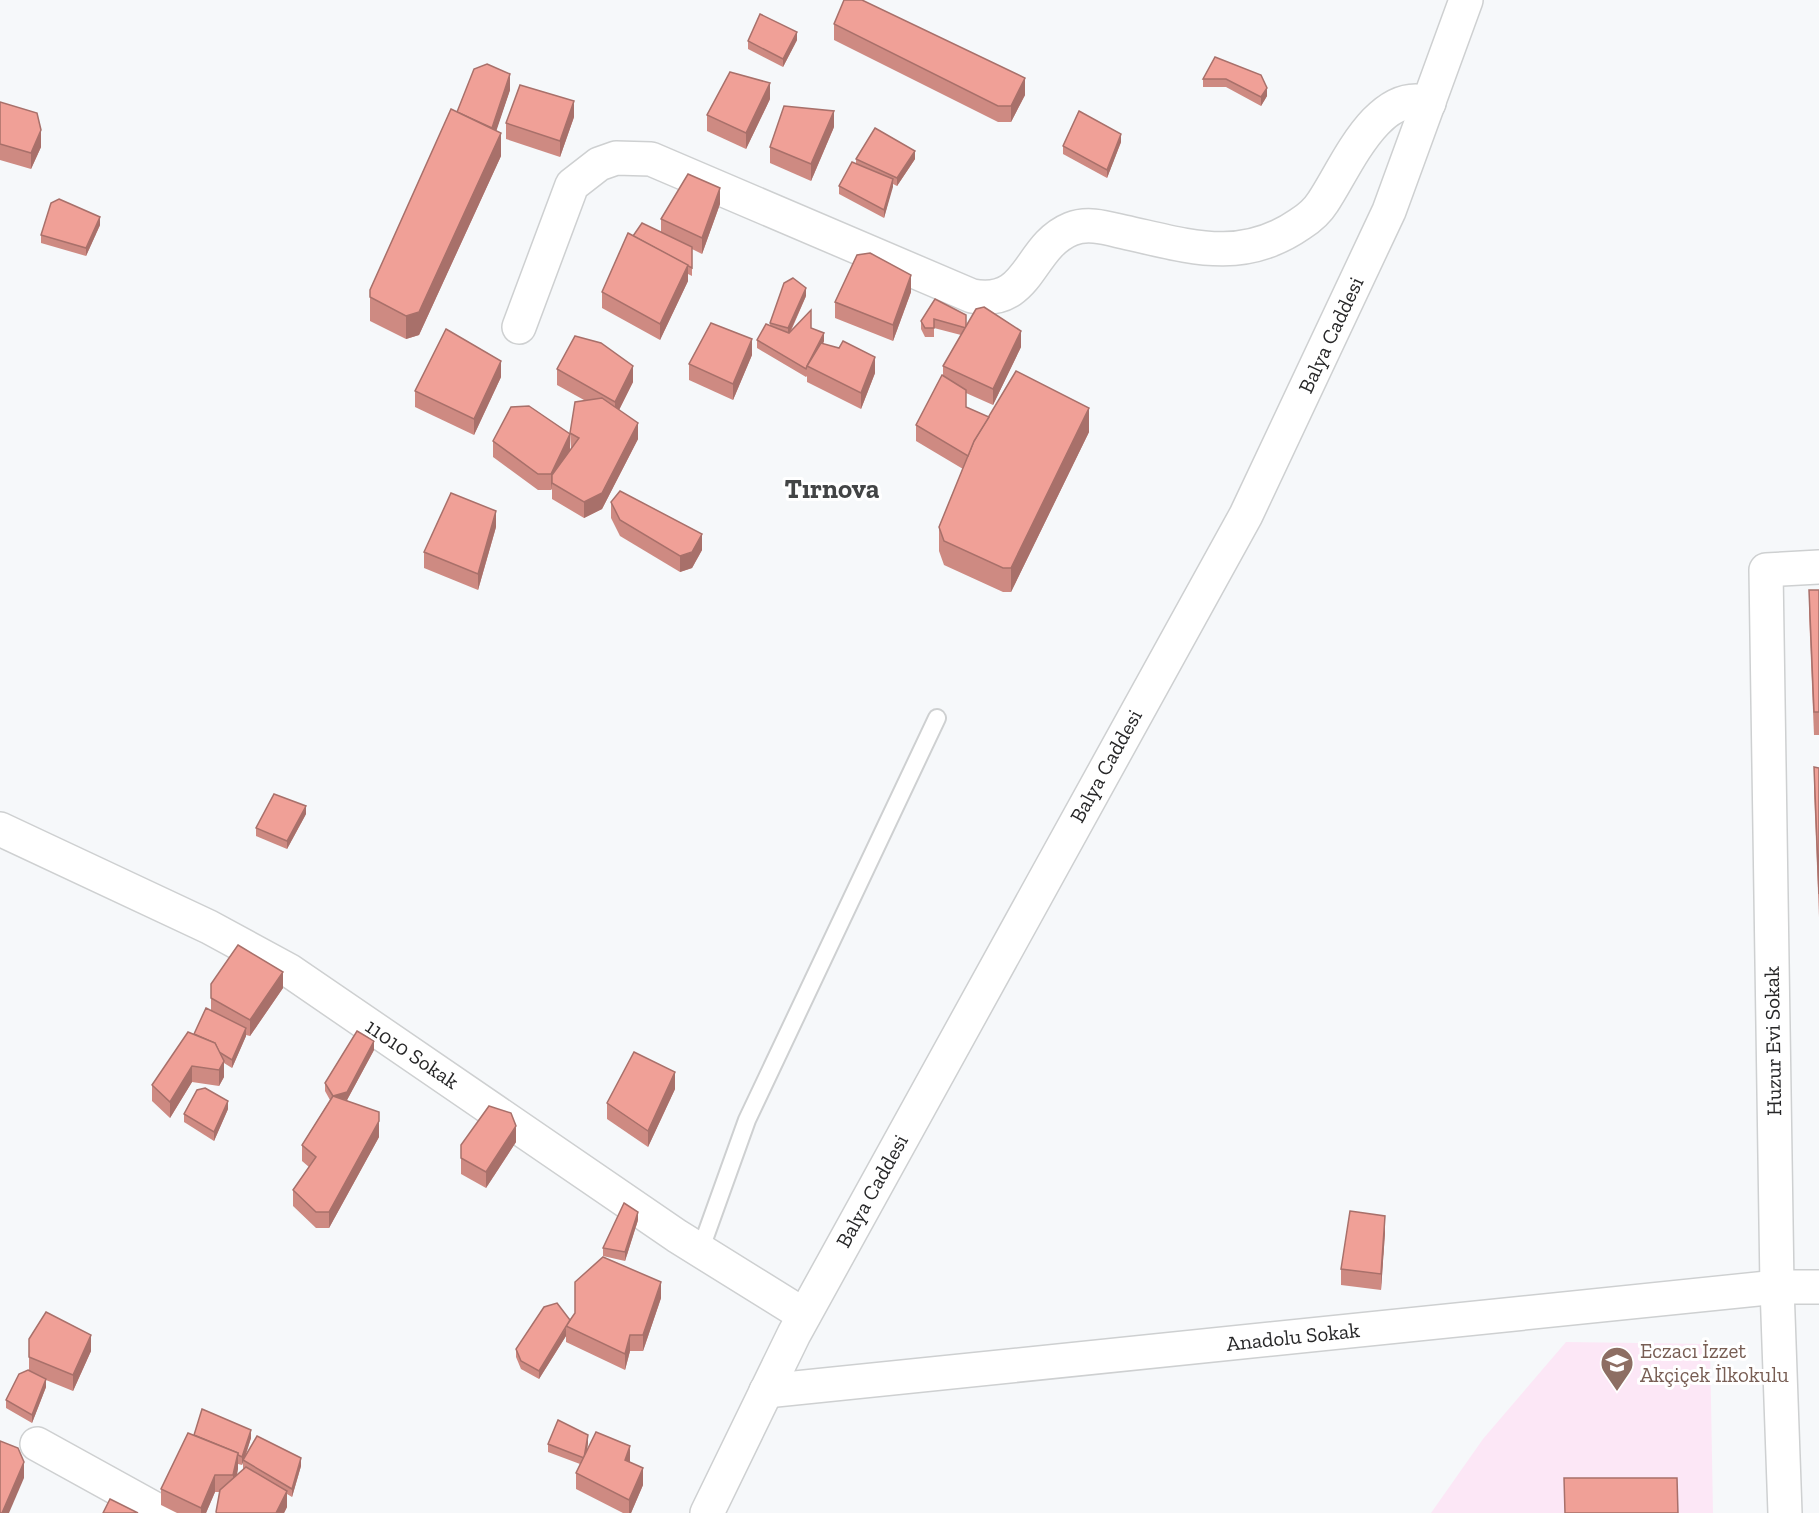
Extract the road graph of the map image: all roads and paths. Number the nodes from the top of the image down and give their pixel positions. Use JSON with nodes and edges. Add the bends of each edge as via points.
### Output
{"nodes":[{"id":1,"x":1466,"y":0,"type":"edge"},
{"id":2,"x":1429,"y":103,"type":"junction"},
{"id":3,"x":519,"y":327,"type":"dead end"},
{"id":4,"x":1819,"y":567,"type":"edge"},
{"id":5,"x":937,"y":718,"type":"dead end"},
{"id":6,"x":0,"y":829,"type":"edge"},
{"id":7,"x":700,"y":1251,"type":"junction"},
{"id":8,"x":1777,"y":1287,"type":"junction"},
{"id":9,"x":1819,"y":1287,"type":"edge"},
{"id":10,"x":804,"y":1315,"type":"junction"},
{"id":11,"x":766,"y":1391,"type":"junction"},
{"id":12,"x":37,"y":1444,"type":"dead end"},
{"id":13,"x":162,"y":1513,"type":"edge"},
{"id":14,"x":707,"y":1513,"type":"edge"},
{"id":15,"x":1785,"y":1513,"type":"edge"}],
"edges":[{"from":1,"to":2,"type":"street","name":"Balya Caddesi"},
{"from":2,"to":3,"type":"street","via":[[1408,103],[1370,126],[1322,205],[1301,224],[1276,238],[1226,251],[1103,227],[1073,228],[1051,242],[1020,285],[993,298],[972,296],[651,159],[616,158],[599,164],[573,185]]},
{"from":2,"to":10,"type":"street","name":"Balya Caddesi","via":[[1389,211],[1246,515]]},
{"from":4,"to":8,"type":"street","name":"Huzur Evi Sokak","via":[[1766,570]]},
{"from":5,"to":7,"type":"lane","via":[[747,1120]]},
{"from":6,"to":7,"type":"street","name":"11010 Sokak","via":[[209,927],[290,971]]},
{"from":7,"to":10,"type":"street","name":"11010 Sokak"},
{"from":8,"to":9,"type":"street","name":"Anadolu Sokak"},
{"from":8,"to":11,"type":"street","name":"Anadolu Sokak"},
{"from":8,"to":15,"type":"street","name":"Huzur Evi Sokak"},
{"from":10,"to":11,"type":"street","name":"Balya Caddesi"},
{"from":11,"to":14,"type":"street","name":"Balya Caddesi"},
{"from":12,"to":13,"type":"street"}]}
